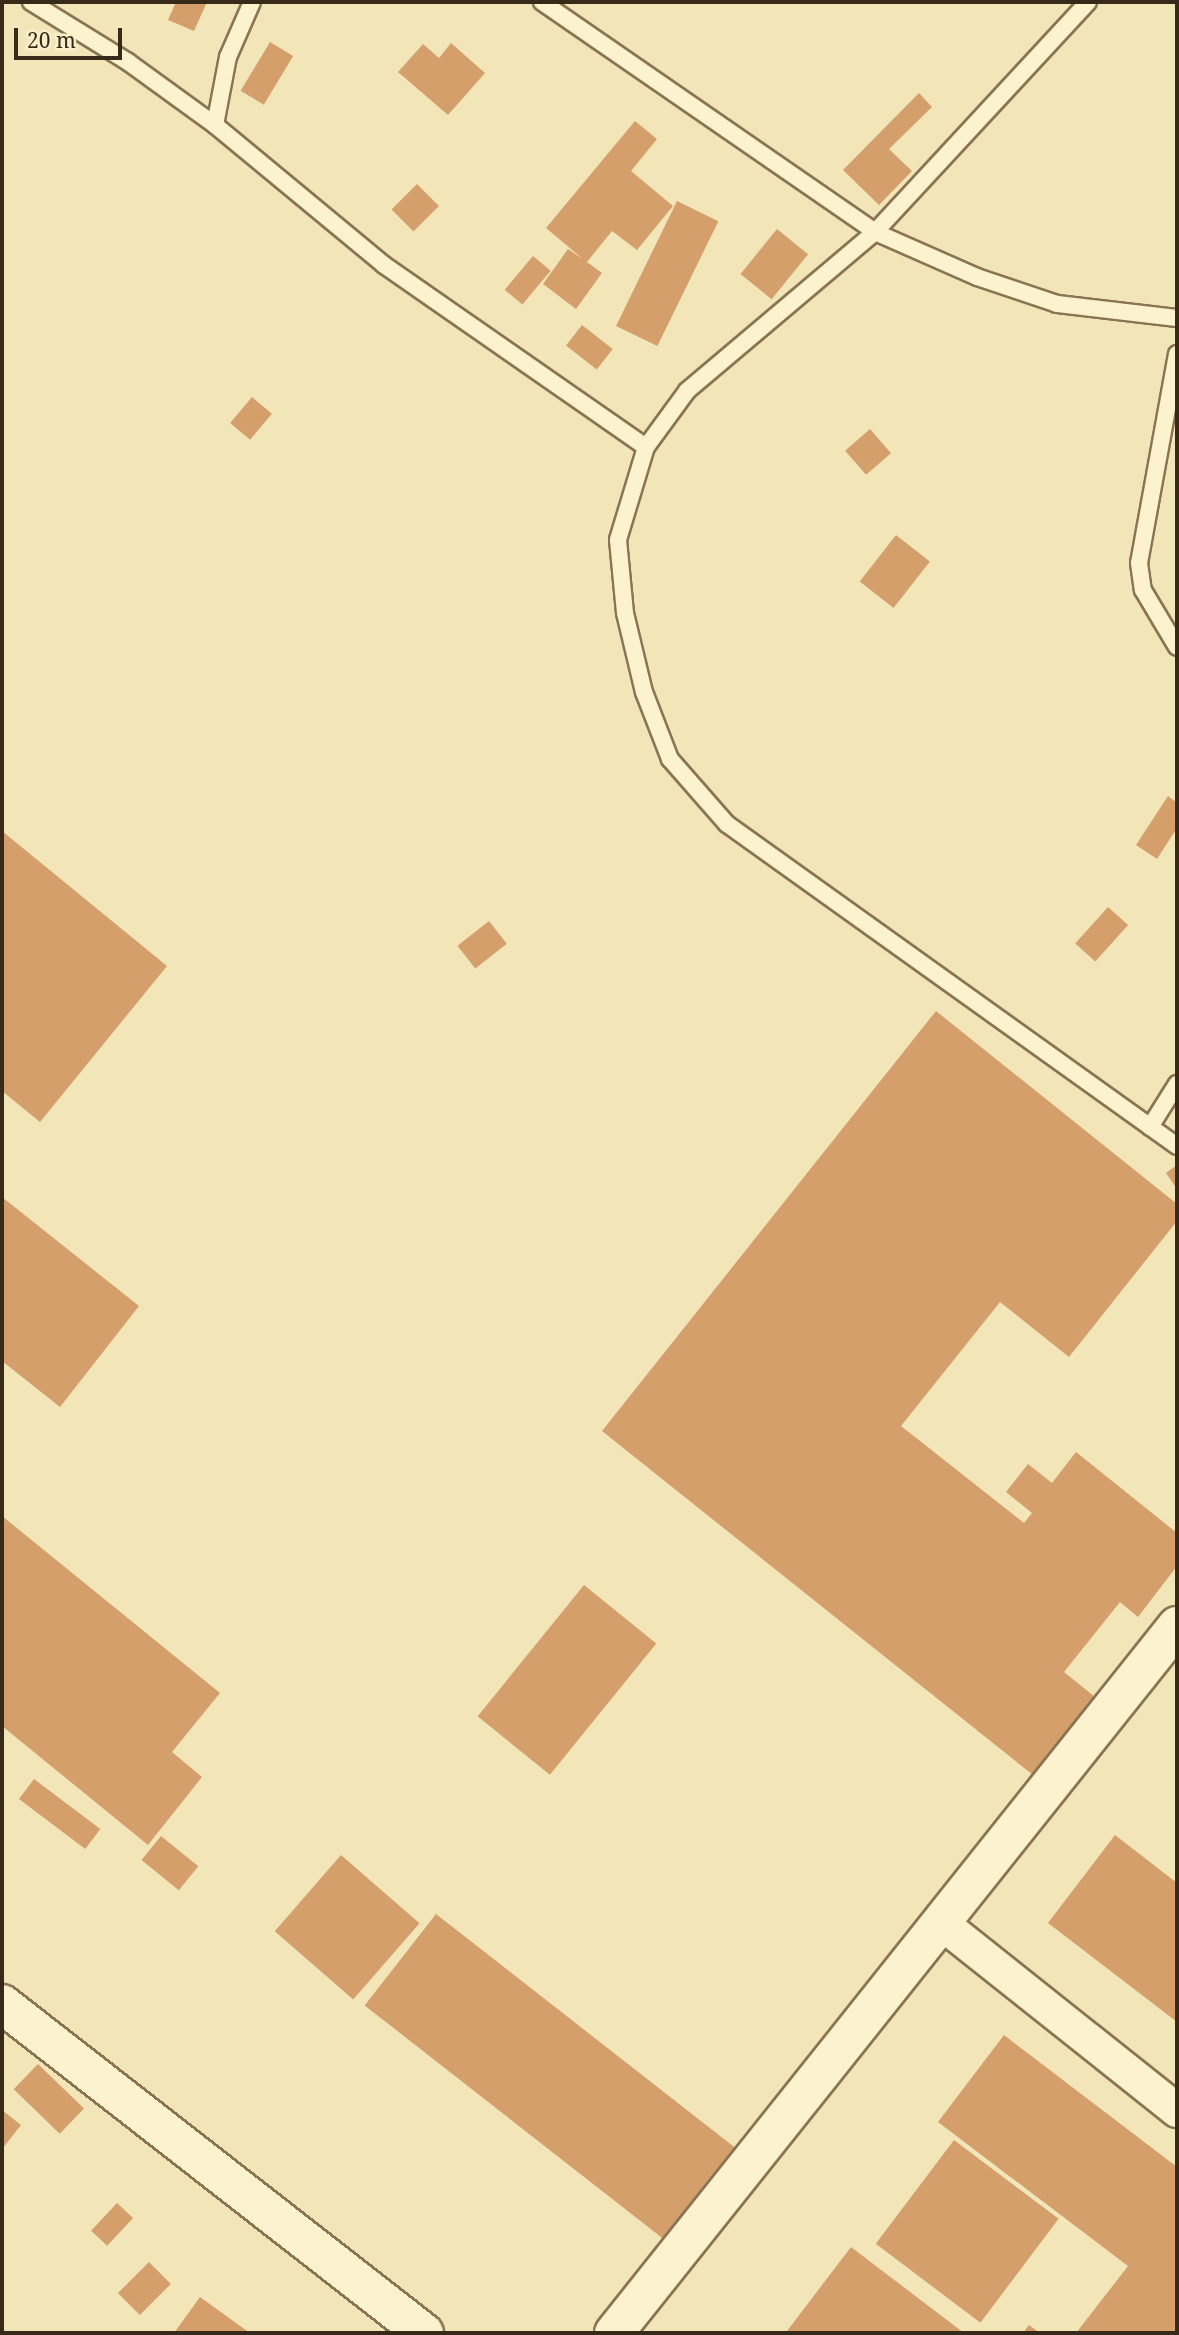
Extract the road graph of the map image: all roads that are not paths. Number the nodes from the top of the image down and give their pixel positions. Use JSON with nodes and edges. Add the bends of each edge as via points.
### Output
{"nodes":[{"id":1,"x":31,"y":2,"type":"edge"},
{"id":2,"x":252,"y":2,"type":"edge"},
{"id":3,"x":542,"y":2,"type":"edge"},
{"id":4,"x":1088,"y":2,"type":"edge"},
{"id":5,"x":215,"y":125,"type":"junction"},
{"id":6,"x":875,"y":232,"type":"junction"},
{"id":7,"x":1177,"y":318,"type":"edge"},
{"id":8,"x":1177,"y":354,"type":"edge"},
{"id":9,"x":646,"y":447,"type":"junction"},
{"id":10,"x":1177,"y":647,"type":"edge"},
{"id":11,"x":1177,"y":1084,"type":"edge"},
{"id":12,"x":1150,"y":1127,"type":"junction"},
{"id":13,"x":1177,"y":1146,"type":"edge"},
{"id":14,"x":1177,"y":1626,"type":"edge"},
{"id":15,"x":939,"y":1921,"type":"junction"},
{"id":16,"x":2,"y":2004,"type":"edge"},
{"id":17,"x":1177,"y":2110,"type":"edge"},
{"id":18,"x":424,"y":2333,"type":"edge"},
{"id":19,"x":614,"y":2333,"type":"edge"}],
"edges":[{"from":1,"to":5,"type":"lane","via":[[128,62]]},
{"from":2,"to":5,"type":"lane","via":[[228,57]]},
{"from":3,"to":6,"type":"lane"},
{"from":4,"to":6,"type":"lane"},
{"from":5,"to":9,"type":"lane","via":[[384,265]]},
{"from":6,"to":7,"type":"lane","via":[[977,277],[1057,304]]},
{"from":6,"to":9,"type":"lane","via":[[687,391]]},
{"from":8,"to":10,"type":"lane","via":[[1139,563],[1143,590]]},
{"from":9,"to":12,"type":"lane","via":[[618,540],[625,613],[644,692],[670,760],[727,824]]},
{"from":11,"to":12,"type":"lane"},
{"from":12,"to":13,"type":"lane"},
{"from":14,"to":15,"type":"street"},
{"from":15,"to":17,"type":"street"},
{"from":15,"to":19,"type":"street"},
{"from":16,"to":18,"type":"street"}]}
